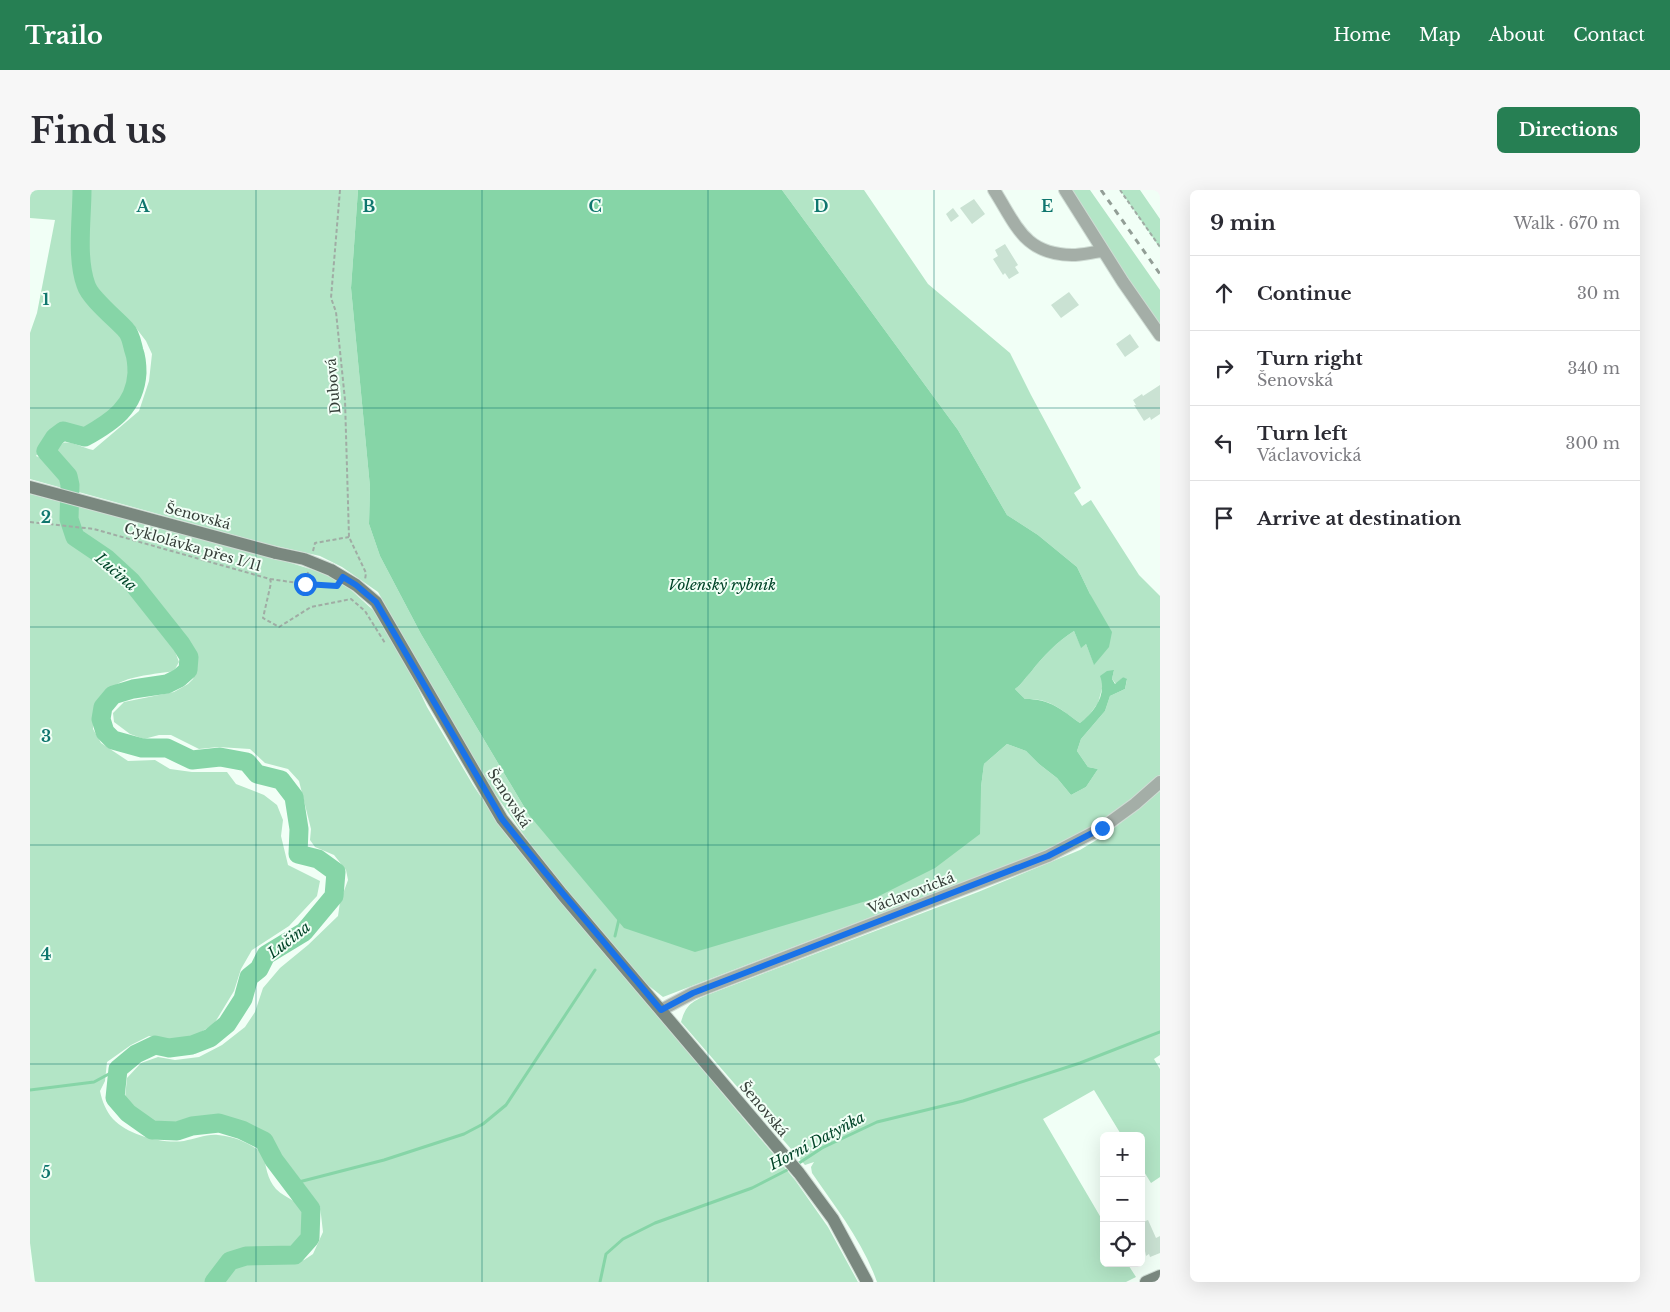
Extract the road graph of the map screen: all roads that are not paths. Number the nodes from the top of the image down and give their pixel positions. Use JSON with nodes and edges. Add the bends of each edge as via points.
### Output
{"nodes":[{"id":1,"x":994,"y":190,"type":"edge"},
{"id":2,"x":1065,"y":190,"type":"edge"},
{"id":3,"x":1103,"y":251,"type":"junction"},
{"id":4,"x":1160,"y":335,"type":"edge"},
{"id":5,"x":30,"y":487,"type":"edge"},
{"id":6,"x":1160,"y":782,"type":"edge"},
{"id":7,"x":661,"y":1010,"type":"junction"},
{"id":8,"x":1160,"y":1276,"type":"edge"},
{"id":9,"x":867,"y":1282,"type":"edge"},
{"id":10,"x":1146,"y":1282,"type":"edge"}],
"edges":[{"from":1,"to":3,"type":"street","via":[[1033,245],[1047,252],[1074,255]]},
{"from":2,"to":3,"type":"street"},
{"from":3,"to":4,"type":"street"},
{"from":5,"to":7,"type":"main road","name":"Šenovská","bridge":true,"via":[[304,559],[356,585],[376,602],[502,819]]},
{"from":6,"to":7,"type":"street","name":"Václavovická","via":[[1102,828],[1048,856],[693,993]]},
{"from":7,"to":9,"type":"main road","name":"Šenovská","via":[[799,1173],[833,1219]]},
{"from":8,"to":10,"type":"main road"}]}
